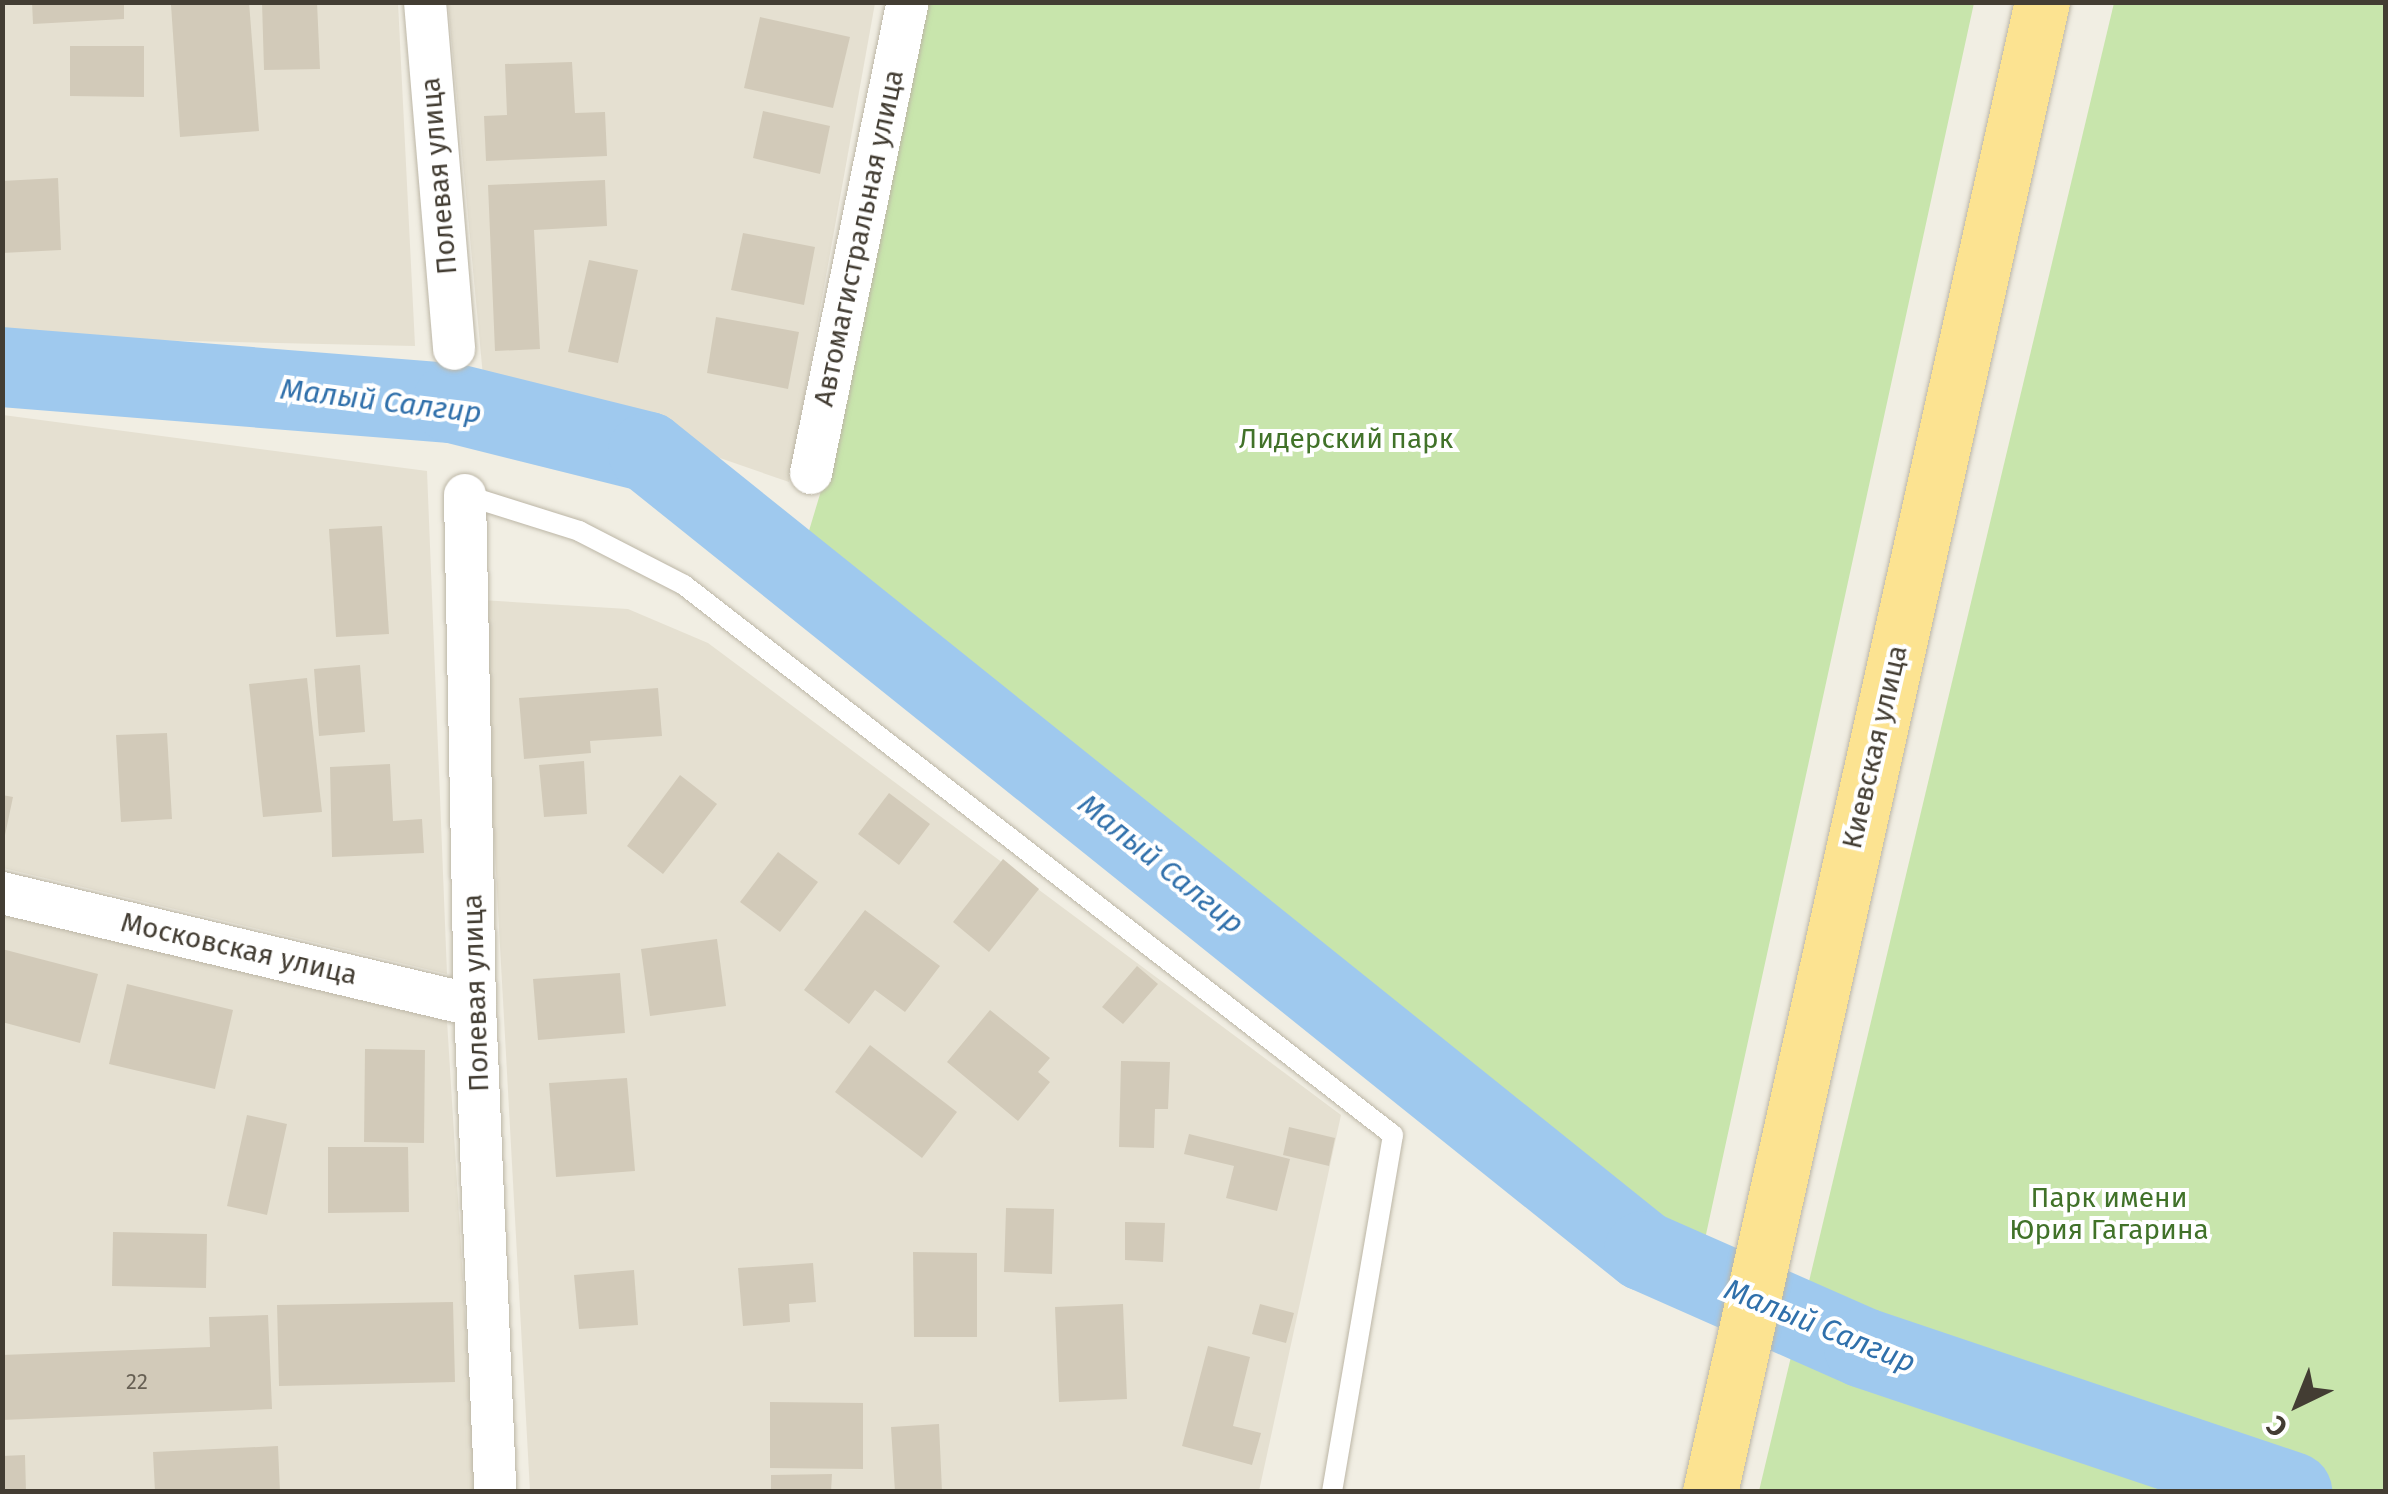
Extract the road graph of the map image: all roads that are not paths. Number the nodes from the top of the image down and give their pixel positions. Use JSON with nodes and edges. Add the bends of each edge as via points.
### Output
{"nodes":[{"id":1,"x":425,"y":2,"type":"edge"},
{"id":2,"x":908,"y":2,"type":"edge"},
{"id":3,"x":2042,"y":2,"type":"edge"},
{"id":4,"x":454,"y":349,"type":"dead end"},
{"id":5,"x":811,"y":473,"type":"dead end"},
{"id":6,"x":465,"y":494,"type":"joint"},
{"id":7,"x":2,"y":893,"type":"edge"},
{"id":8,"x":475,"y":1006,"type":"junction"},
{"id":9,"x":1709,"y":1491,"type":"edge"},
{"id":10,"x":495,"y":1492,"type":"edge"},
{"id":11,"x":1332,"y":1492,"type":"edge"}],
"edges":[{"from":1,"to":4,"type":"street","name":"Полевая улица"},
{"from":2,"to":5,"type":"street","name":"Автомагистральная улица"},
{"from":3,"to":9,"type":"main road","name":"Киевская улица"},
{"from":6,"to":8,"type":"street","name":"Полевая улица"},
{"from":6,"to":11,"type":"lane","via":[[579,531],[684,586],[1393,1134]]},
{"from":7,"to":8,"type":"street","name":"Московская улица"},
{"from":8,"to":10,"type":"street","name":"Полевая улица"}]}
